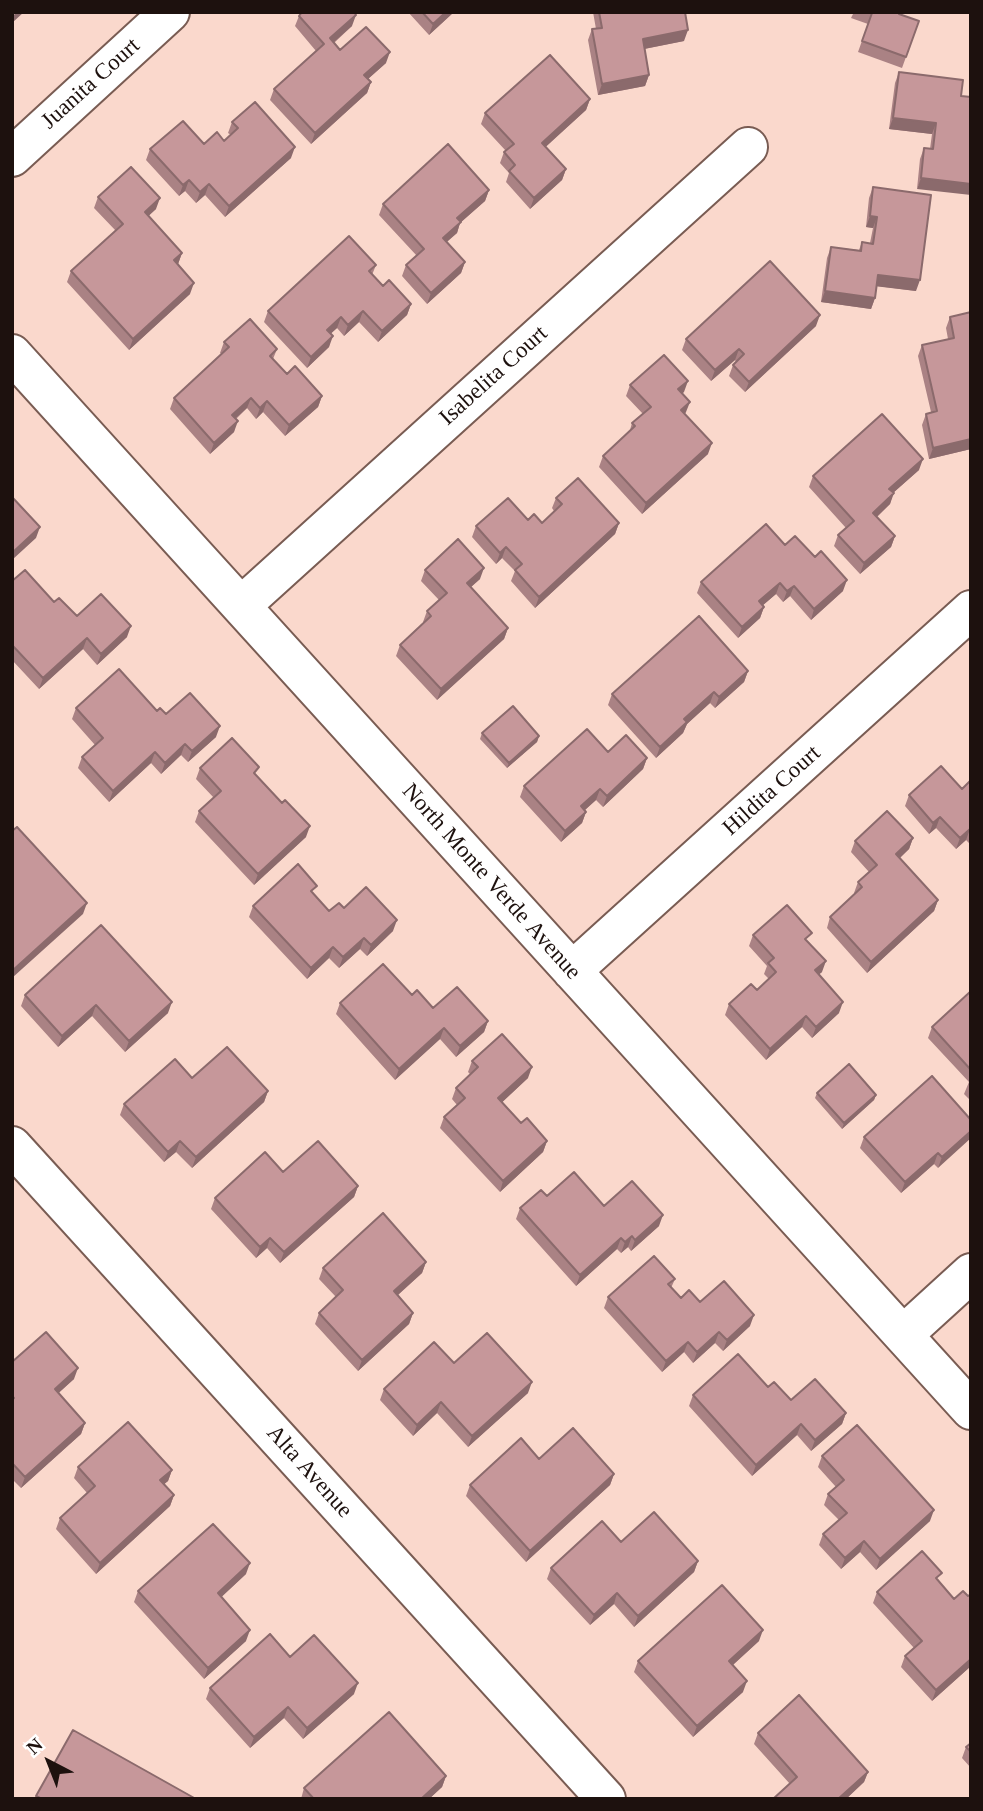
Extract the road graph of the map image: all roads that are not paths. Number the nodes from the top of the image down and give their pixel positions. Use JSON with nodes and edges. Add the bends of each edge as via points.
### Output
{"nodes":[{"id":1,"x":170,"y":12,"type":"edge"},
{"id":2,"x":748,"y":147,"type":"dead end"},
{"id":3,"x":12,"y":157,"type":"edge"},
{"id":4,"x":12,"y":355,"type":"edge"},
{"id":5,"x":241,"y":606,"type":"junction"},
{"id":6,"x":971,"y":610,"type":"edge"},
{"id":7,"x":572,"y":971,"type":"junction"},
{"id":8,"x":12,"y":1146,"type":"edge"},
{"id":9,"x":971,"y":1273,"type":"edge"},
{"id":10,"x":903,"y":1335,"type":"junction"},
{"id":11,"x":971,"y":1410,"type":"edge"},
{"id":12,"x":606,"y":1799,"type":"edge"}],
"edges":[{"from":1,"to":3,"type":"street","name":"Juanita Court"},
{"from":2,"to":5,"type":"street","name":"Isabelita Court"},
{"from":4,"to":5,"type":"street","name":"North Monte Verde Avenue"},
{"from":5,"to":7,"type":"street","name":"North Monte Verde Avenue"},
{"from":6,"to":7,"type":"street","name":"Hildita Court"},
{"from":7,"to":10,"type":"street","name":"North Monte Verde Avenue"},
{"from":8,"to":12,"type":"street","name":"Alta Avenue"},
{"from":9,"to":10,"type":"street"},
{"from":10,"to":11,"type":"street","name":"North Monte Verde Avenue"}]}
